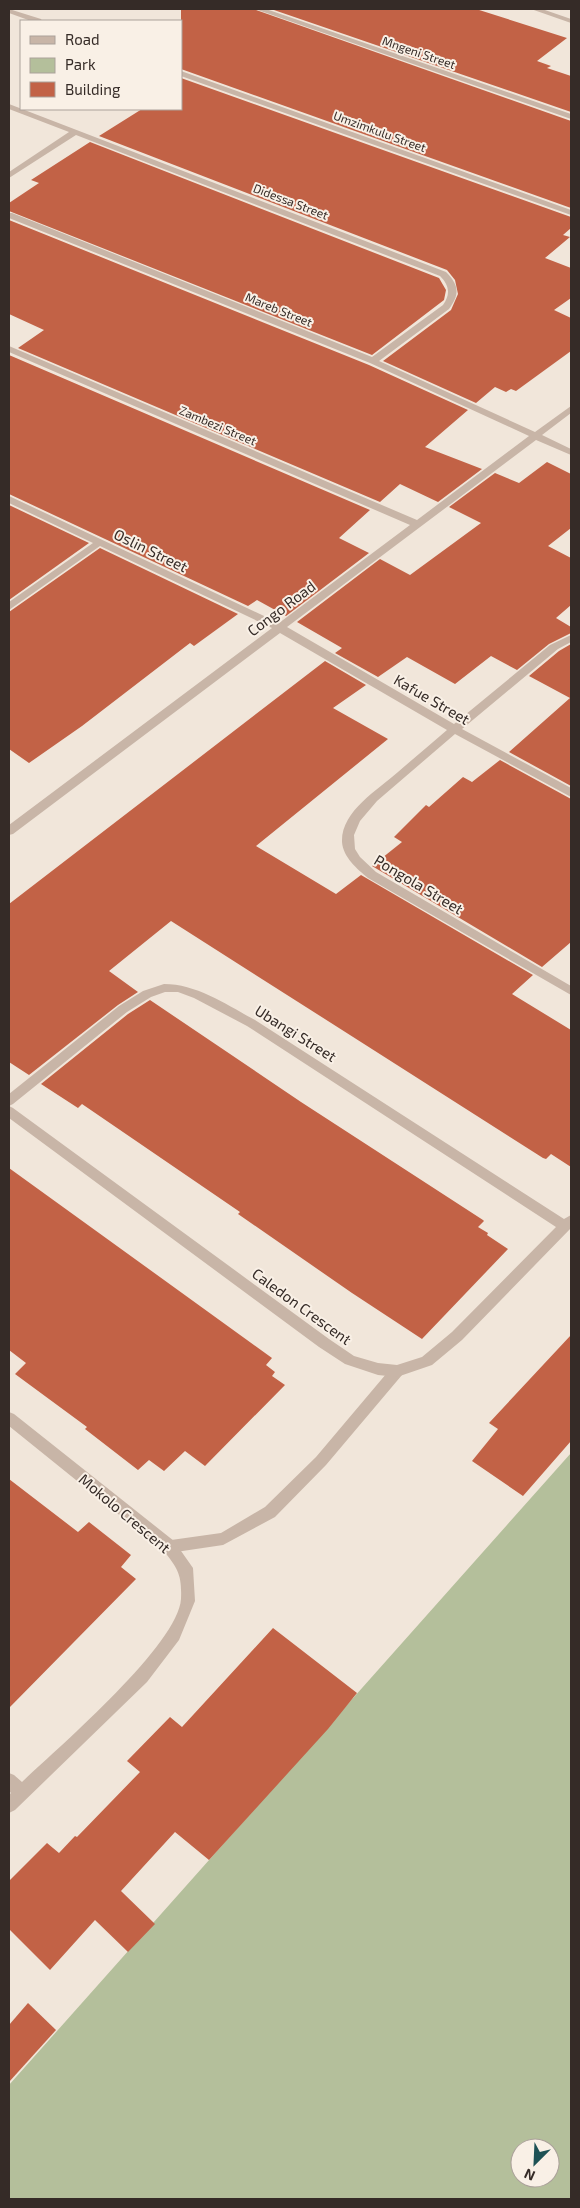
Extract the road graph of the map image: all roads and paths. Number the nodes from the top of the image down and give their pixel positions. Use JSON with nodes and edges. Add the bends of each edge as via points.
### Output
{"nodes":[{"id":1,"x":259,"y":9,"type":"edge"},
{"id":2,"x":535,"y":9,"type":"edge"},
{"id":3,"x":9,"y":11,"type":"edge"},
{"id":4,"x":35,"y":20,"type":"edge"},
{"id":5,"x":571,"y":21,"type":"edge"},
{"id":6,"x":182,"y":73,"type":"edge"},
{"id":7,"x":9,"y":106,"type":"edge"},
{"id":8,"x":571,"y":117,"type":"edge"},
{"id":9,"x":76,"y":131,"type":"junction"},
{"id":10,"x":9,"y":176,"type":"edge"},
{"id":11,"x":571,"y":214,"type":"edge"},
{"id":12,"x":9,"y":215,"type":"edge"},
{"id":13,"x":9,"y":349,"type":"edge"},
{"id":14,"x":373,"y":361,"type":"junction"},
{"id":15,"x":571,"y":409,"type":"edge"},
{"id":16,"x":535,"y":436,"type":"junction"},
{"id":17,"x":571,"y":452,"type":"edge"},
{"id":18,"x":9,"y":499,"type":"edge"},
{"id":19,"x":417,"y":524,"type":"junction"},
{"id":20,"x":100,"y":542,"type":"junction"},
{"id":21,"x":9,"y":607,"type":"edge"},
{"id":22,"x":280,"y":628,"type":"junction"},
{"id":23,"x":571,"y":638,"type":"edge"},
{"id":24,"x":454,"y":729,"type":"junction"},
{"id":25,"x":571,"y":793,"type":"edge"},
{"id":26,"x":9,"y":831,"type":"edge"},
{"id":27,"x":571,"y":991,"type":"edge"},
{"id":28,"x":9,"y":1101,"type":"edge"},
{"id":29,"x":9,"y":1111,"type":"edge"},
{"id":30,"x":568,"y":1223,"type":"edge"},
{"id":31,"x":397,"y":1371,"type":"junction"},
{"id":32,"x":9,"y":1418,"type":"edge"},
{"id":33,"x":169,"y":1546,"type":"junction"},
{"id":34,"x":9,"y":1780,"type":"edge"},
{"id":35,"x":21,"y":1792,"type":"junction"},
{"id":36,"x":9,"y":1805,"type":"edge"}],
"edges":[{"from":1,"to":8,"type":"street","name":"Mngeni Street"},
{"from":2,"to":5,"type":"street"},
{"from":3,"to":4,"type":"street"},
{"from":6,"to":11,"type":"street","name":"Umzimkulu Street"},
{"from":7,"to":9,"type":"street","name":"Didessa Street"},
{"from":9,"to":10,"type":"street"},
{"from":9,"to":14,"type":"street","name":"Didessa Street","via":[[443,274],[454,289],[453,298],[446,307]]},
{"from":12,"to":14,"type":"street","name":"Mareb Street"},
{"from":13,"to":19,"type":"street","name":"Zambezi Street"},
{"from":14,"to":16,"type":"street","name":"Mareb Street"},
{"from":15,"to":16,"type":"street","name":"Congo Road"},
{"from":16,"to":17,"type":"street"},
{"from":16,"to":19,"type":"street","name":"Congo Road"},
{"from":18,"to":20,"type":"street","name":"Oslin Street"},
{"from":19,"to":22,"type":"street","name":"Congo Road"},
{"from":20,"to":21,"type":"street"},
{"from":20,"to":22,"type":"street","name":"Oslin Street"},
{"from":22,"to":24,"type":"street","name":"Kafue Street"},
{"from":22,"to":26,"type":"street","name":"Congo Road"},
{"from":23,"to":24,"type":"street","name":"Pongola Street","via":[[554,647]]},
{"from":24,"to":25,"type":"street","name":"Kafue Street"},
{"from":24,"to":27,"type":"street","name":"Pongola Street","via":[[362,810],[351,828],[348,845],[353,859],[372,875]]},
{"from":28,"to":30,"type":"street","name":"Ubangi Street","via":[[123,1009],[147,994],[164,988],[179,988],[198,994],[251,1023]]},
{"from":29,"to":31,"type":"street","name":"Caledon Crescent","via":[[324,1343],[350,1360]]},
{"from":30,"to":31,"type":"street","name":"Caledon Crescent","via":[[457,1336],[427,1361]]},
{"from":31,"to":33,"type":"street","via":[[321,1461],[270,1512],[223,1539]]},
{"from":32,"to":33,"type":"street","name":"Mokolo Crescent"},
{"from":33,"to":35,"type":"street","name":"Mokolo Crescent","via":[[186,1568],[188,1600],[174,1635],[142,1677]]},
{"from":34,"to":35,"type":"street"},
{"from":35,"to":36,"type":"street","name":"Mokolo Crescent"}]}
